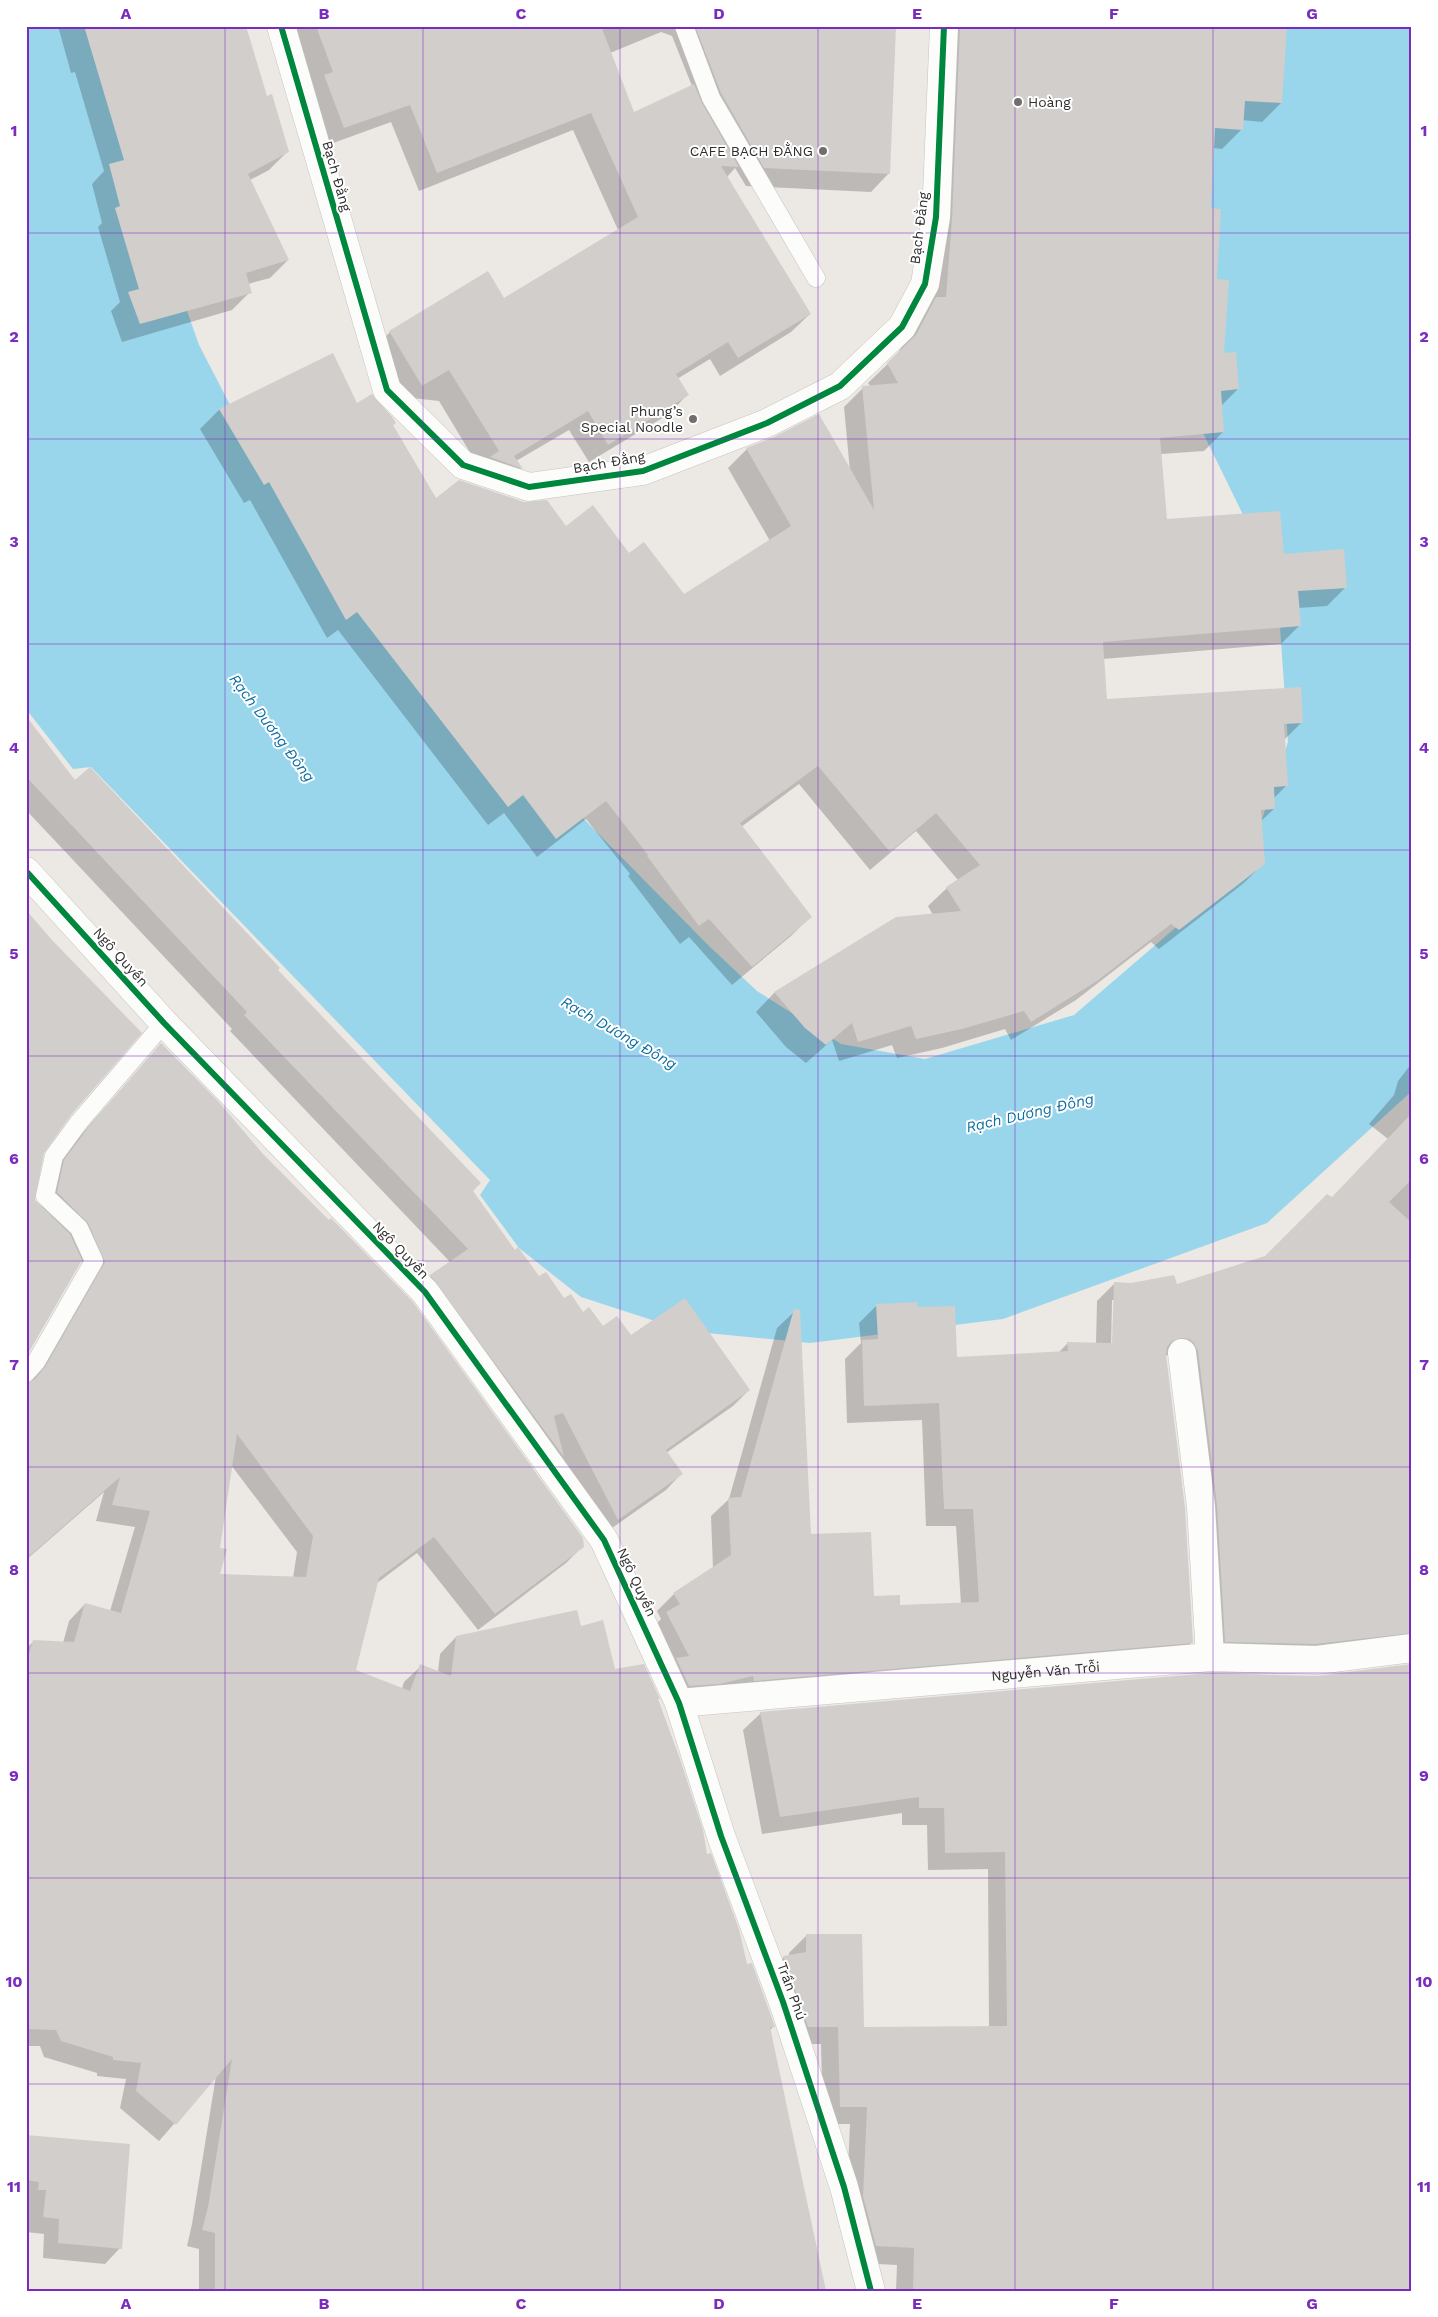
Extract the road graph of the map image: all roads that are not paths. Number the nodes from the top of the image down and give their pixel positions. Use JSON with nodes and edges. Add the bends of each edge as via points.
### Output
{"nodes":[{"id":1,"x":281,"y":26,"type":"edge"},
{"id":2,"x":684,"y":26,"type":"edge"},
{"id":3,"x":944,"y":26,"type":"edge"},
{"id":4,"x":816,"y":278,"type":"dead end"},
{"id":5,"x":26,"y":871,"type":"edge"},
{"id":6,"x":164,"y":1024,"type":"junction"},
{"id":7,"x":1182,"y":1353,"type":"dead end"},
{"id":8,"x":26,"y":1373,"type":"edge"},
{"id":9,"x":1412,"y":1648,"type":"edge"},
{"id":10,"x":1210,"y":1657,"type":"junction"},
{"id":11,"x":679,"y":1703,"type":"junction"},
{"id":12,"x":871,"y":2291,"type":"edge"}],
"edges":[{"from":1,"to":3,"type":"street","name":"Bạch Đằng","via":[[387,390],[463,465],[529,487],[643,471],[767,423],[840,386],[902,327],[925,284],[936,217]]},
{"from":2,"to":4,"type":"lane","via":[[711,98]]},
{"from":5,"to":6,"type":"street","name":"Ngô Quyền"},
{"from":6,"to":8,"type":"lane","via":[[79,1122],[54,1156],[45,1196],[79,1228],[94,1261],[36,1362]]},
{"from":6,"to":11,"type":"street","name":"Ngô Quyền","via":[[425,1292],[604,1540]]},
{"from":7,"to":10,"type":"street","via":[[1201,1507]]},
{"from":9,"to":10,"type":"street","name":"Nguyễn Văn Trỗi","via":[[1317,1660]]},
{"from":10,"to":11,"type":"street","name":"Nguyễn Văn Trỗi"},
{"from":11,"to":12,"type":"street","name":"Trần Phú","via":[[721,1836],[783,2002],[841,2178]]}]}
